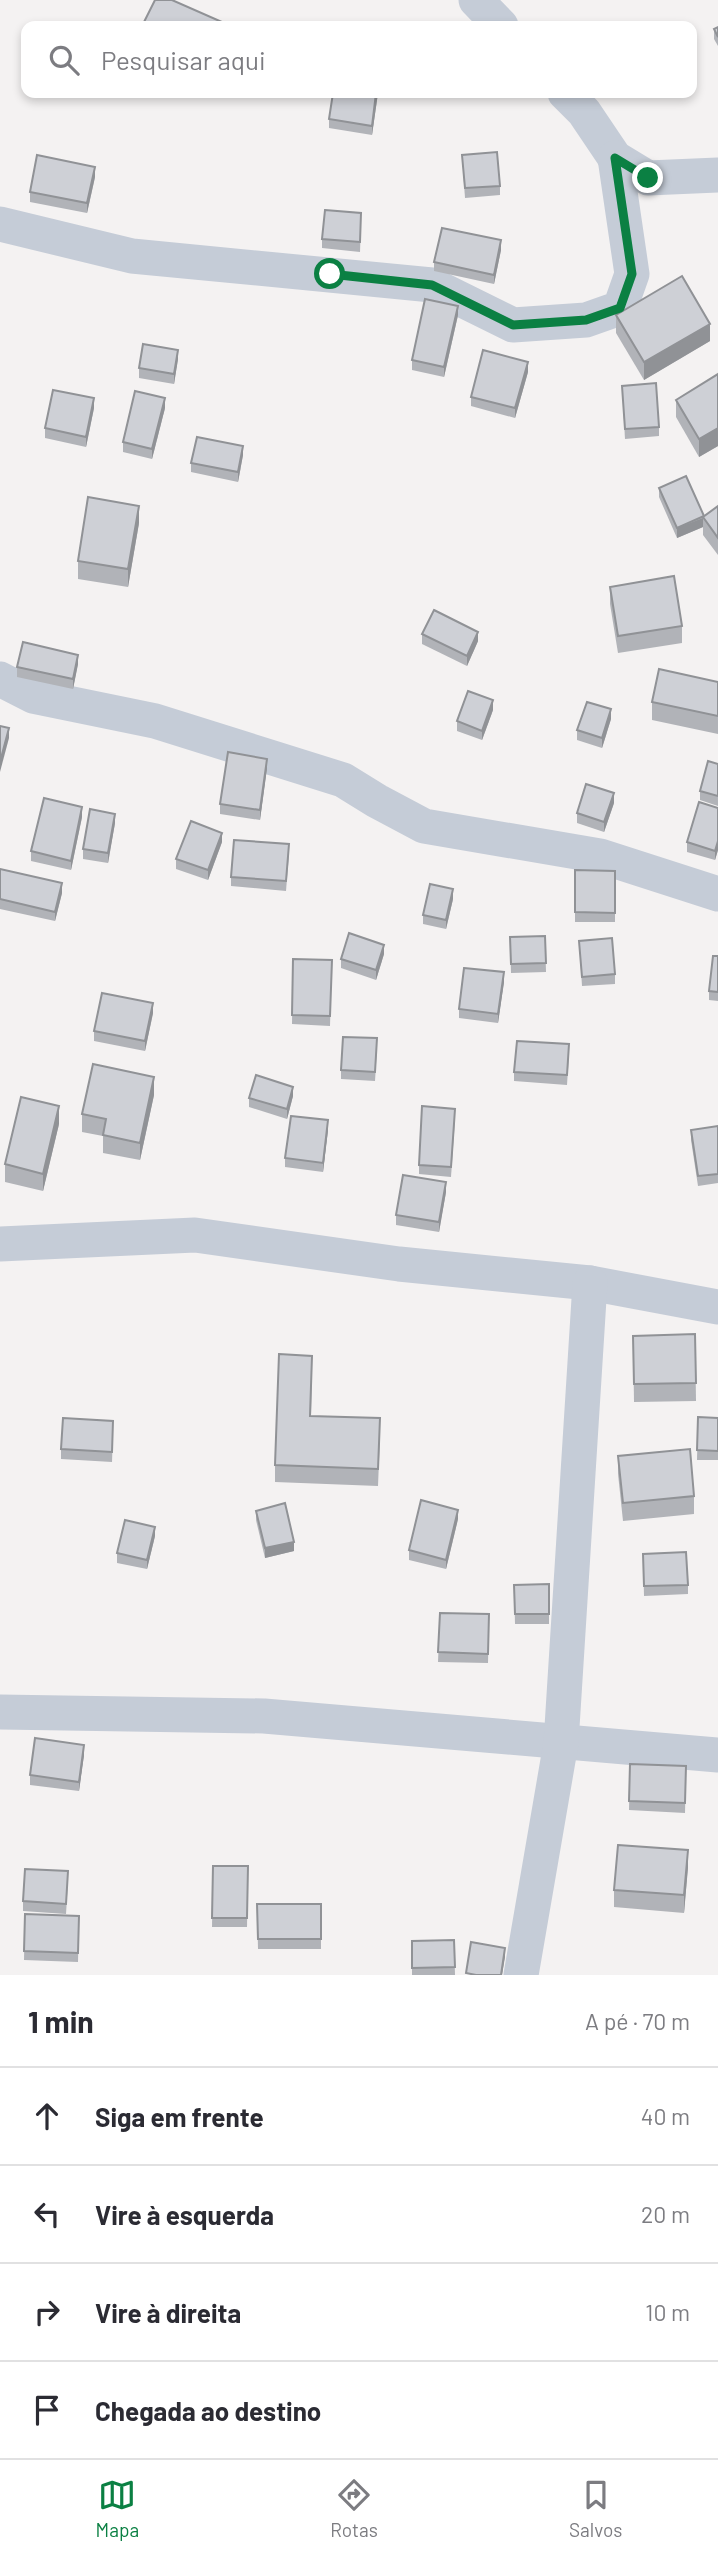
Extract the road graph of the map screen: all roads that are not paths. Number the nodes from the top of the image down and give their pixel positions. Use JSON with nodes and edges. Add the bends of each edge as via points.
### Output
{"nodes":[{"id":1,"x":476,"y":0,"type":"edge"},
{"id":2,"x":496,"y":21,"type":"edge"},
{"id":3,"x":570,"y":98,"type":"edge"},
{"id":4,"x":615,"y":158,"type":"junction"},
{"id":5,"x":718,"y":175,"type":"edge"},
{"id":6,"x":0,"y":224,"type":"edge"},
{"id":7,"x":0,"y":679,"type":"edge"},
{"id":8,"x":718,"y":894,"type":"edge"},
{"id":9,"x":0,"y":1244,"type":"edge"},
{"id":10,"x":590,"y":1283,"type":"junction"},
{"id":11,"x":718,"y":1307,"type":"edge"},
{"id":12,"x":0,"y":1712,"type":"edge"},
{"id":13,"x":561,"y":1743,"type":"junction"},
{"id":14,"x":718,"y":1755,"type":"edge"},
{"id":15,"x":521,"y":1975,"type":"edge"}],
"edges":[{"from":1,"to":2,"type":"street"},
{"from":3,"to":4,"type":"street"},
{"from":4,"to":5,"type":"street","via":[[648,178]]},
{"from":4,"to":6,"type":"street","via":[[632,274],[620,308],[586,320],[513,325],[432,285],[132,256]]},
{"from":7,"to":8,"type":"street","via":[[33,696],[156,721],[343,780],[424,826],[600,856]]},
{"from":9,"to":10,"type":"street","via":[[195,1235],[399,1264]]},
{"from":10,"to":11,"type":"street"},
{"from":10,"to":13,"type":"street"},
{"from":12,"to":13,"type":"street","via":[[264,1716]]},
{"from":13,"to":14,"type":"street"},
{"from":13,"to":15,"type":"street"}]}
